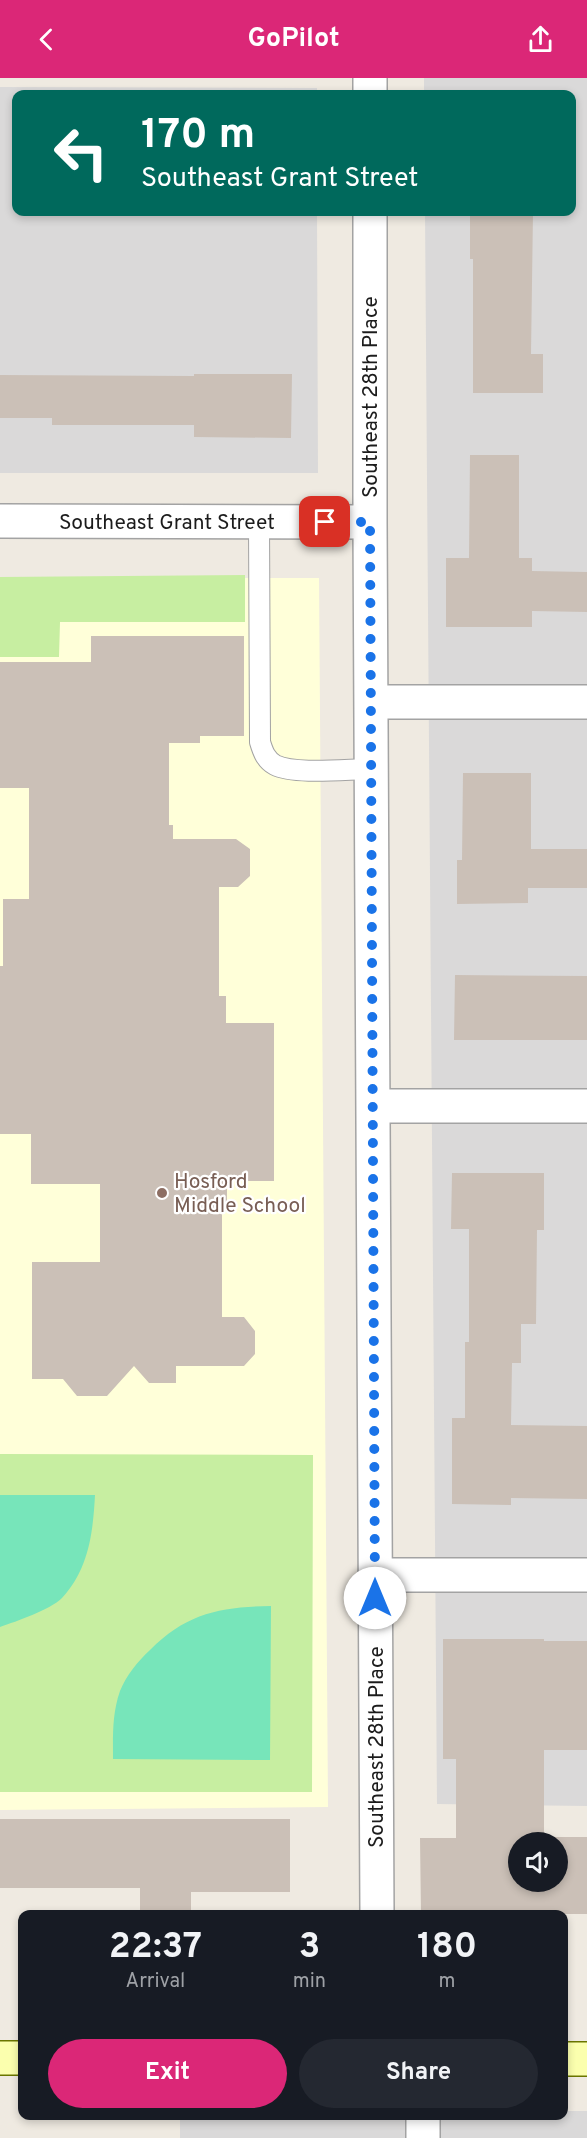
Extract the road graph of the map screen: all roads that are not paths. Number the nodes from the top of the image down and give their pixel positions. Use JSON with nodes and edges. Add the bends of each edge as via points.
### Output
{"nodes":[{"id":1,"x":370,"y":216,"type":"edge"},
{"id":2,"x":0,"y":521,"type":"edge"},
{"id":3,"x":259,"y":522,"type":"junction"},
{"id":4,"x":370,"y":522,"type":"junction"},
{"id":5,"x":371,"y":702,"type":"junction"},
{"id":6,"x":587,"y":702,"type":"edge"},
{"id":7,"x":371,"y":770,"type":"junction"},
{"id":8,"x":373,"y":1106,"type":"junction"},
{"id":9,"x":587,"y":1106,"type":"edge"},
{"id":10,"x":375,"y":1575,"type":"junction"},
{"id":11,"x":587,"y":1575,"type":"edge"},
{"id":12,"x":377,"y":1910,"type":"edge"},
{"id":13,"x":0,"y":2058,"type":"edge"},
{"id":14,"x":18,"y":2058,"type":"edge"},
{"id":15,"x":568,"y":2059,"type":"edge"},
{"id":16,"x":587,"y":2059,"type":"edge"},
{"id":17,"x":423,"y":2120,"type":"edge"},
{"id":18,"x":423,"y":2138,"type":"edge"}],
"edges":[{"from":1,"to":4,"type":"street","name":"Southeast 28th Place"},
{"from":2,"to":3,"type":"street","name":"Southeast Grant Street"},
{"from":3,"to":4,"type":"street","name":"Southeast Grant Street"},
{"from":3,"to":7,"type":"lane","via":[[260,742],[264,756],[274,765],[290,770]]},
{"from":4,"to":5,"type":"street","name":"Southeast 28th Place"},
{"from":5,"to":6,"type":"street"},
{"from":5,"to":7,"type":"street","name":"Southeast 28th Place"},
{"from":7,"to":8,"type":"street","name":"Southeast 28th Place"},
{"from":8,"to":9,"type":"street"},
{"from":8,"to":10,"type":"street","name":"Southeast 28th Place"},
{"from":10,"to":11,"type":"street"},
{"from":10,"to":12,"type":"street","name":"Southeast 28th Place"},
{"from":13,"to":14,"type":"main road"},
{"from":15,"to":16,"type":"main road"},
{"from":17,"to":18,"type":"street"}]}
